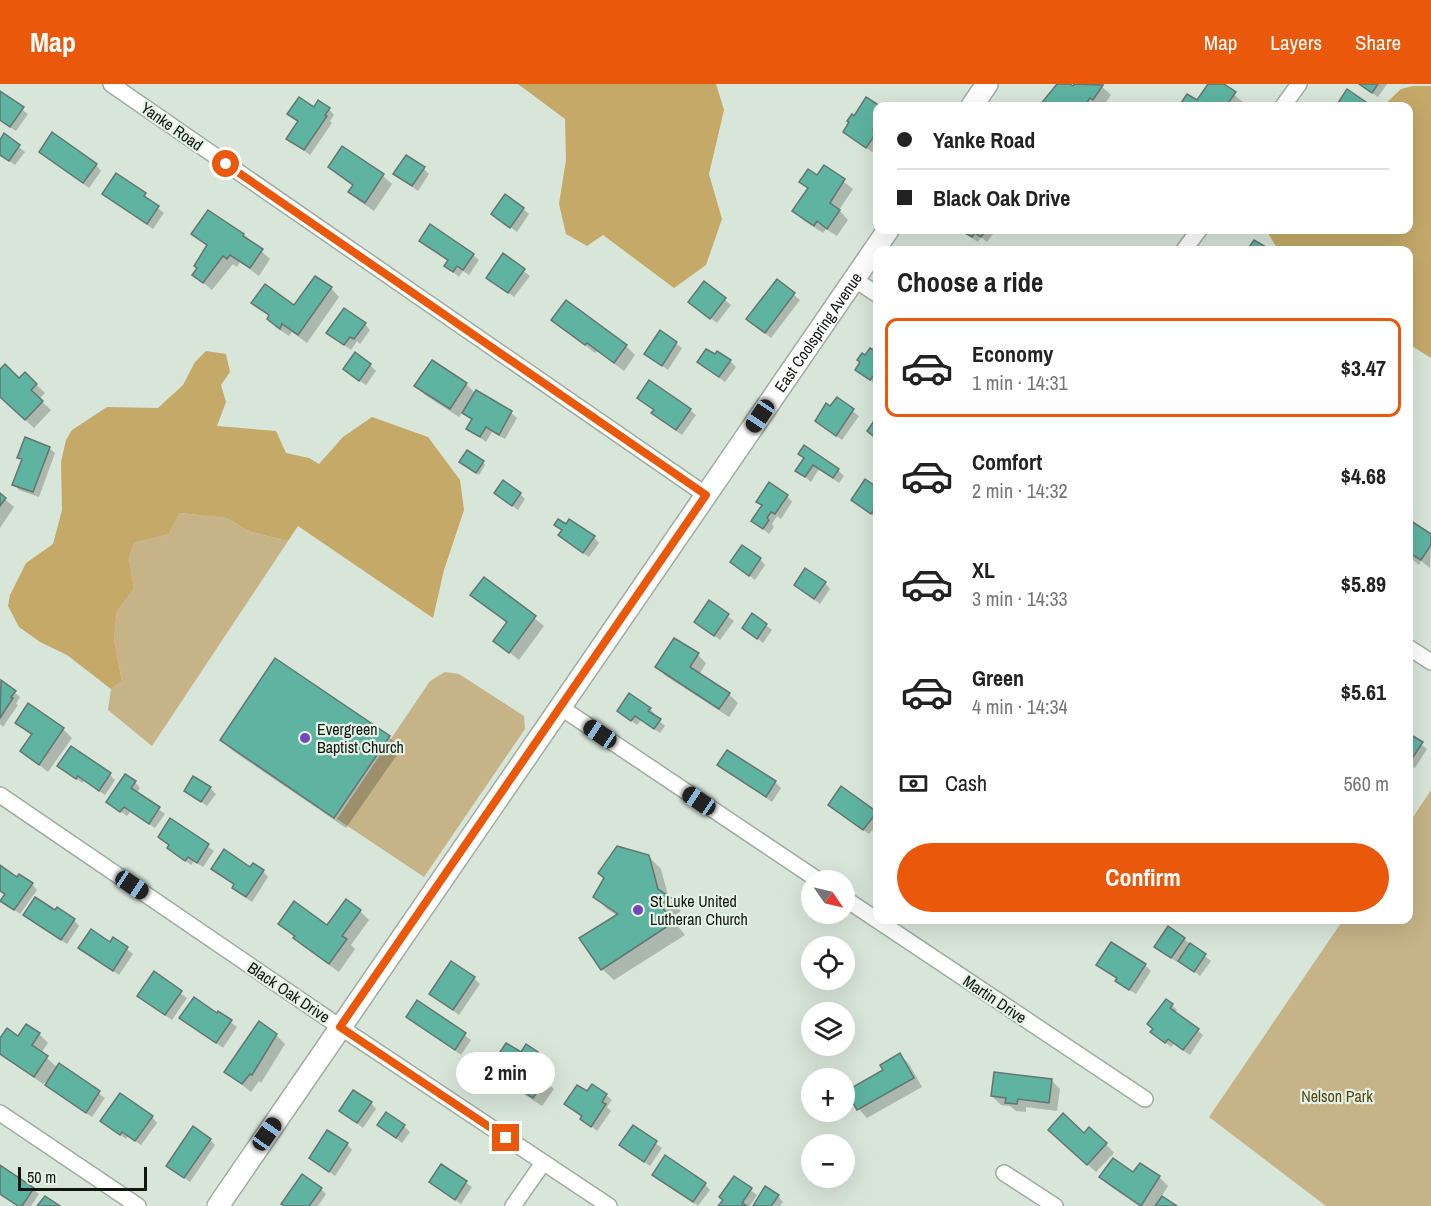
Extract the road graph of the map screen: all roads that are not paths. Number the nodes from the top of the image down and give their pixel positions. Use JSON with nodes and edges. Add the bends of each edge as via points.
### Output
{"nodes":[{"id":1,"x":111,"y":84,"type":"edge"},
{"id":2,"x":987,"y":84,"type":"edge"},
{"id":3,"x":1299,"y":84,"type":"edge"},
{"id":4,"x":975,"y":102,"type":"edge"},
{"id":5,"x":1286,"y":102,"type":"edge"},
{"id":6,"x":873,"y":252,"type":"edge"},
{"id":7,"x":854,"y":279,"type":"junction"},
{"id":8,"x":873,"y":292,"type":"edge"},
{"id":9,"x":706,"y":495,"type":"junction"},
{"id":10,"x":1413,"y":650,"type":"edge"},
{"id":11,"x":1431,"y":662,"type":"edge"},
{"id":12,"x":560,"y":707,"type":"junction"},
{"id":13,"x":0,"y":795,"type":"edge"},
{"id":14,"x":803,"y":870,"type":"edge"},
{"id":15,"x":855,"y":905,"type":"edge"},
{"id":16,"x":873,"y":917,"type":"edge"},
{"id":17,"x":883,"y":924,"type":"edge"},
{"id":18,"x":340,"y":1027,"type":"junction"},
{"id":19,"x":1145,"y":1099,"type":"dead end"},
{"id":20,"x":0,"y":1113,"type":"edge"},
{"id":21,"x":543,"y":1163,"type":"junction"},
{"id":22,"x":1004,"y":1173,"type":"dead end"},
{"id":23,"x":138,"y":1206,"type":"edge"},
{"id":24,"x":218,"y":1206,"type":"edge"},
{"id":25,"x":513,"y":1206,"type":"edge"},
{"id":26,"x":609,"y":1206,"type":"edge"},
{"id":27,"x":1055,"y":1206,"type":"edge"}],
"edges":[{"from":1,"to":9,"type":"street","name":"Yanke Road"},
{"from":2,"to":4,"type":"street"},
{"from":3,"to":5,"type":"street"},
{"from":6,"to":7,"type":"street","name":"East Coolspring Avenue"},
{"from":7,"to":8,"type":"street"},
{"from":7,"to":9,"type":"street","name":"East Coolspring Avenue"},
{"from":9,"to":12,"type":"street","name":"East Coolspring Avenue"},
{"from":10,"to":11,"type":"street"},
{"from":12,"to":14,"type":"street"},
{"from":12,"to":18,"type":"street","name":"East Coolspring Avenue"},
{"from":13,"to":18,"type":"street","name":"Black Oak Drive"},
{"from":15,"to":16,"type":"street","name":"Martin Drive"},
{"from":17,"to":19,"type":"street","name":"Martin Drive"},
{"from":18,"to":21,"type":"street","name":"Black Oak Drive"},
{"from":18,"to":24,"type":"street","name":"East Coolspring Avenue"},
{"from":20,"to":23,"type":"street"},
{"from":21,"to":25,"type":"street"},
{"from":21,"to":26,"type":"street","name":"Black Oak Drive"},
{"from":22,"to":27,"type":"street"}]}
